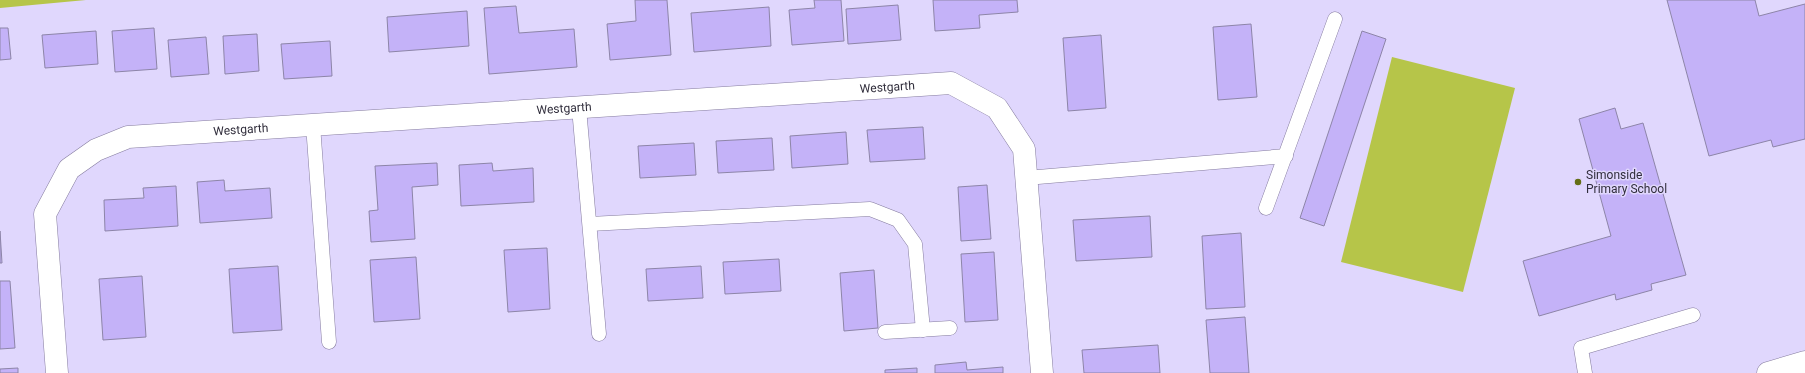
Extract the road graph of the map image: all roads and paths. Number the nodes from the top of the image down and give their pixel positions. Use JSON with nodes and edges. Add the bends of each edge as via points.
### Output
{"nodes":[{"id":1,"x":1335,"y":19,"type":"dead end"},
{"id":2,"x":579,"y":108,"type":"junction"},
{"id":3,"x":313,"y":125,"type":"junction"},
{"id":4,"x":1286,"y":156,"type":"junction"},
{"id":5,"x":1026,"y":178,"type":"junction"},
{"id":6,"x":1266,"y":208,"type":"dead end"},
{"id":7,"x":590,"y":224,"type":"junction"},
{"id":8,"x":1693,"y":316,"type":"dead end"},
{"id":9,"x":950,"y":328,"type":"dead end"},
{"id":10,"x":923,"y":330,"type":"junction"},
{"id":11,"x":885,"y":332,"type":"dead end"},
{"id":12,"x":599,"y":334,"type":"dead end"},
{"id":13,"x":329,"y":342,"type":"dead end"},
{"id":14,"x":1805,"y":362,"type":"edge"},
{"id":15,"x":57,"y":373,"type":"edge"},
{"id":16,"x":1042,"y":373,"type":"edge"},
{"id":17,"x":1585,"y":373,"type":"edge"},
{"id":18,"x":1768,"y":373,"type":"edge"}],
"edges":[{"from":1,"to":4,"type":"lane"},
{"from":2,"to":3,"type":"street","name":"Westgarth"},
{"from":2,"to":5,"type":"street","name":"Westgarth","via":[[951,83],[997,108],[1024,148]]},
{"from":2,"to":7,"type":"lane"},
{"from":3,"to":13,"type":"lane"},
{"from":3,"to":15,"type":"street","name":"Westgarth","via":[[128,137],[96,150],[70,169],[45,214]]},
{"from":4,"to":5,"type":"lane"},
{"from":4,"to":6,"type":"lane"},
{"from":5,"to":16,"type":"street","name":"Westgarth"},
{"from":7,"to":10,"type":"lane","via":[[870,209],[898,220],[915,244]]},
{"from":7,"to":12,"type":"lane"},
{"from":8,"to":17,"type":"lane","via":[[1581,348]]},
{"from":9,"to":10,"type":"lane"},
{"from":10,"to":11,"type":"lane"},
{"from":14,"to":18,"type":"street"}]}
